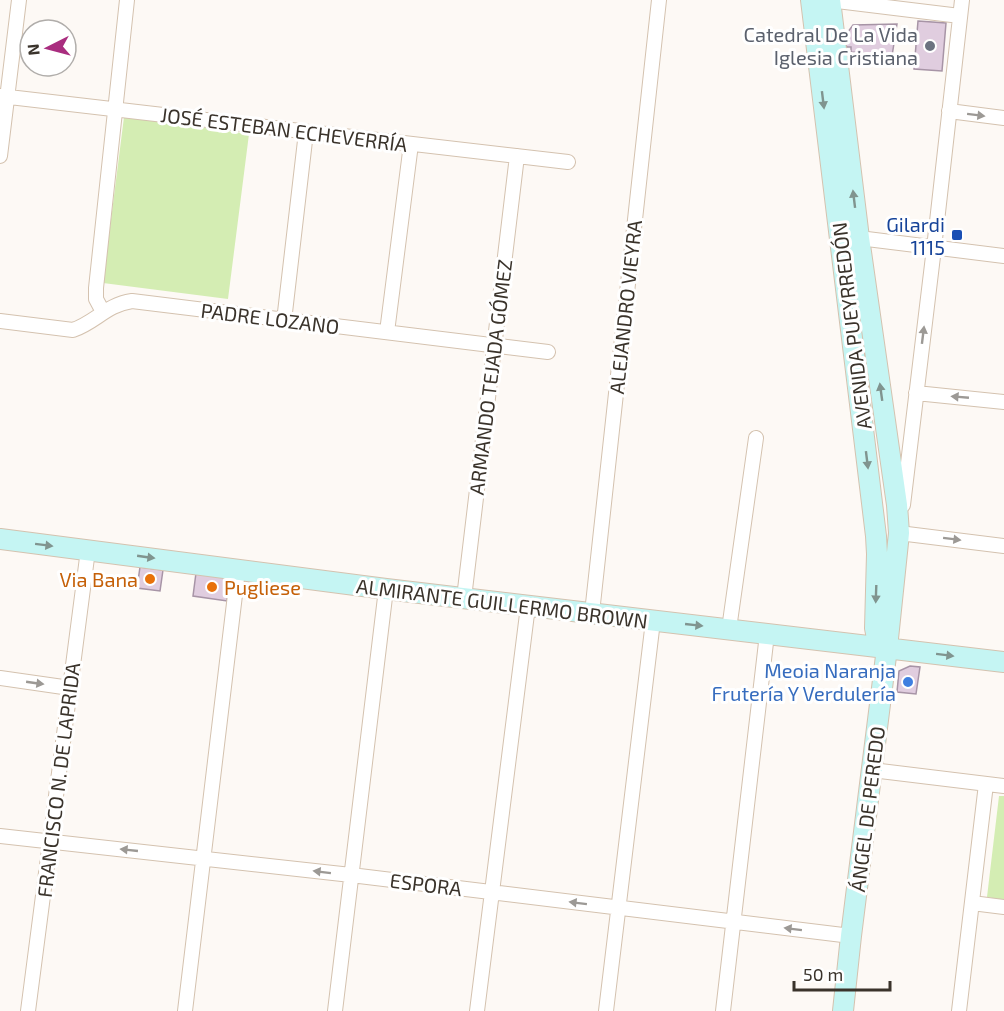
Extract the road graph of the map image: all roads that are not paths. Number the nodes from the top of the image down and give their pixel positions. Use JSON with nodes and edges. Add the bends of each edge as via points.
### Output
{"nodes":[{"id":1,"x":19,"y":0,"type":"edge"},
{"id":2,"x":127,"y":0,"type":"edge"},
{"id":3,"x":659,"y":0,"type":"edge"},
{"id":4,"x":811,"y":0,"type":"edge"},
{"id":5,"x":830,"y":0,"type":"edge"},
{"id":6,"x":962,"y":0,"type":"edge"},
{"id":7,"x":960,"y":16,"type":"junction"},
{"id":8,"x":4,"y":97,"type":"edge"},
{"id":9,"x":115,"y":110,"type":"junction"},
{"id":10,"x":949,"y":111,"type":"junction"},
{"id":11,"x":1004,"y":118,"type":"edge"},
{"id":12,"x":306,"y":132,"type":"junction"},
{"id":13,"x":411,"y":144,"type":"junction"},
{"id":14,"x":0,"y":156,"type":"edge"},
{"id":15,"x":517,"y":156,"type":"junction"},
{"id":16,"x":568,"y":162,"type":"dead end"},
{"id":17,"x":850,"y":239,"type":"junction"},
{"id":18,"x":934,"y":248,"type":"junction"},
{"id":19,"x":1004,"y":256,"type":"edge"},
{"id":20,"x":103,"y":312,"type":"junction"},
{"id":21,"x":0,"y":321,"type":"edge"},
{"id":22,"x":284,"y":321,"type":"junction"},
{"id":23,"x":387,"y":332,"type":"junction"},
{"id":24,"x":494,"y":345,"type":"junction"},
{"id":25,"x":548,"y":352,"type":"dead end"},
{"id":26,"x":916,"y":393,"type":"junction"},
{"id":27,"x":1004,"y":402,"type":"edge"},
{"id":28,"x":756,"y":438,"type":"dead end"},
{"id":29,"x":899,"y":533,"type":"junction"},
{"id":30,"x":0,"y":539,"type":"edge"},
{"id":31,"x":1004,"y":546,"type":"edge"},
{"id":32,"x":88,"y":550,"type":"junction"},
{"id":33,"x":238,"y":570,"type":"junction"},
{"id":34,"x":386,"y":589,"type":"junction"},
{"id":35,"x":464,"y":598,"type":"junction"},
{"id":36,"x":528,"y":606,"type":"junction"},
{"id":37,"x":592,"y":613,"type":"junction"},
{"id":38,"x":653,"y":621,"type":"junction"},
{"id":39,"x":729,"y":629,"type":"junction"},
{"id":40,"x":767,"y":634,"type":"junction"},
{"id":41,"x":887,"y":648,"type":"junction"},
{"id":42,"x":1004,"y":662,"type":"edge"},
{"id":43,"x":0,"y":678,"type":"edge"},
{"id":44,"x":70,"y":688,"type":"junction"},
{"id":45,"x":872,"y":770,"type":"junction"},
{"id":46,"x":986,"y":784,"type":"junction"},
{"id":47,"x":1004,"y":786,"type":"edge"},
{"id":48,"x":0,"y":836,"type":"edge"},
{"id":49,"x":50,"y":841,"type":"junction"},
{"id":50,"x":204,"y":858,"type":"junction"},
{"id":51,"x":351,"y":876,"type":"junction"},
{"id":52,"x":492,"y":892,"type":"junction"},
{"id":53,"x":972,"y":903,"type":"junction"},
{"id":54,"x":1004,"y":907,"type":"edge"},
{"id":55,"x":618,"y":908,"type":"junction"},
{"id":56,"x":733,"y":921,"type":"junction"},
{"id":57,"x":851,"y":936,"type":"junction"},
{"id":58,"x":28,"y":1011,"type":"edge"},
{"id":59,"x":186,"y":1011,"type":"edge"},
{"id":60,"x":335,"y":1011,"type":"edge"},
{"id":61,"x":477,"y":1011,"type":"edge"},
{"id":62,"x":606,"y":1011,"type":"edge"},
{"id":63,"x":723,"y":1011,"type":"edge"},
{"id":64,"x":843,"y":1011,"type":"edge"},
{"id":65,"x":959,"y":1011,"type":"edge"}],
"edges":[{"from":1,"to":8,"type":"street"},
{"from":2,"to":9,"type":"street"},
{"from":3,"to":37,"type":"street","name":"ALEJANDRO VIEYRA"},
{"from":4,"to":17,"type":"main road","name":"AVENIDA PUEYRREDÓN","one_way":true},
{"from":5,"to":7,"type":"street"},
{"from":17,"to":5,"type":"main road","name":"AVENIDA PUEYRREDÓN","one_way":true},
{"from":6,"to":7,"type":"street","name":"ÁNGEL DE PEREDO"},
{"from":7,"to":10,"type":"street","name":"ÁNGEL DE PEREDO"},
{"from":8,"to":9,"type":"street","name":"JOSÉ ESTEBAN ECHEVERRÍA"},
{"from":8,"to":14,"type":"street"},
{"from":9,"to":12,"type":"street","name":"JOSÉ ESTEBAN ECHEVERRÍA"},
{"from":9,"to":20,"type":"street","via":[[96,288],[96,299]]},
{"from":10,"to":11,"type":"street","one_way":true},
{"from":10,"to":18,"type":"street","name":"ÁNGEL DE PEREDO"},
{"from":12,"to":13,"type":"street","name":"JOSÉ ESTEBAN ECHEVERRÍA"},
{"from":12,"to":22,"type":"street"},
{"from":13,"to":15,"type":"street","name":"JOSÉ ESTEBAN ECHEVERRÍA"},
{"from":13,"to":23,"type":"street"},
{"from":15,"to":16,"type":"street","name":"JOSÉ ESTEBAN ECHEVERRÍA"},
{"from":15,"to":24,"type":"street","name":"ARMANDO TEJADA GÓMEZ"},
{"from":17,"to":18,"type":"street"},
{"from":29,"to":17,"type":"main road","name":"AVENIDA PUEYRREDÓN","one_way":true},
{"from":17,"to":41,"type":"main road","name":"AVENIDA PUEYRREDÓN","one_way":true,"via":[[876,536],[875,628],[877,638]]},
{"from":18,"to":19,"type":"street"},
{"from":26,"to":18,"type":"street","name":"ÁNGEL DE PEREDO","one_way":true},
{"from":20,"to":21,"type":"street","name":"PADRE LOZANO","via":[[73,330]]},
{"from":20,"to":22,"type":"street","name":"PADRE LOZANO","via":[[132,301]]},
{"from":22,"to":23,"type":"street","name":"PADRE LOZANO"},
{"from":23,"to":24,"type":"street","name":"PADRE LOZANO"},
{"from":24,"to":25,"type":"street","name":"PADRE LOZANO"},
{"from":24,"to":35,"type":"street","name":"ARMANDO TEJADA GÓMEZ"},
{"from":27,"to":26,"type":"street","one_way":true},
{"from":26,"to":29,"type":"street","name":"ÁNGEL DE PEREDO"},
{"from":28,"to":39,"type":"street"},
{"from":29,"to":31,"type":"street","one_way":true},
{"from":29,"to":41,"type":"main road","name":"ÁNGEL DE PEREDO"},
{"from":30,"to":32,"type":"main road","name":"ALMIRANTE GUILLERMO BROWN","one_way":true},
{"from":32,"to":33,"type":"main road","name":"ALMIRANTE GUILLERMO BROWN","one_way":true},
{"from":32,"to":44,"type":"street","name":"FRANCISCO N. DE LAPRIDA"},
{"from":33,"to":34,"type":"main road","name":"ALMIRANTE GUILLERMO BROWN"},
{"from":33,"to":50,"type":"street"},
{"from":34,"to":35,"type":"main road","name":"ALMIRANTE GUILLERMO BROWN"},
{"from":34,"to":51,"type":"street"},
{"from":35,"to":36,"type":"main road","name":"ALMIRANTE GUILLERMO BROWN"},
{"from":36,"to":37,"type":"main road","name":"ALMIRANTE GUILLERMO BROWN"},
{"from":36,"to":52,"type":"street"},
{"from":37,"to":38,"type":"main road","name":"ALMIRANTE GUILLERMO BROWN"},
{"from":38,"to":39,"type":"main road","name":"ALMIRANTE GUILLERMO BROWN","one_way":true},
{"from":38,"to":55,"type":"street"},
{"from":39,"to":40,"type":"main road","name":"ALMIRANTE GUILLERMO BROWN"},
{"from":40,"to":41,"type":"main road","name":"ALMIRANTE GUILLERMO BROWN"},
{"from":40,"to":56,"type":"street"},
{"from":41,"to":42,"type":"main road","name":"ALMIRANTE GUILLERMO BROWN","one_way":true},
{"from":41,"to":45,"type":"main road","name":"ÁNGEL DE PEREDO"},
{"from":43,"to":44,"type":"street","one_way":true},
{"from":44,"to":49,"type":"street","name":"FRANCISCO N. DE LAPRIDA"},
{"from":45,"to":46,"type":"street"},
{"from":45,"to":57,"type":"main road","name":"ÁNGEL DE PEREDO"},
{"from":46,"to":47,"type":"street"},
{"from":46,"to":53,"type":"street"},
{"from":48,"to":49,"type":"street","name":"ESPORA"},
{"from":50,"to":49,"type":"street","name":"ESPORA","one_way":true},
{"from":49,"to":58,"type":"street","name":"FRANCISCO N. DE LAPRIDA"},
{"from":51,"to":50,"type":"street","name":"ESPORA","one_way":true},
{"from":50,"to":59,"type":"street"},
{"from":51,"to":52,"type":"street","name":"ESPORA"},
{"from":51,"to":60,"type":"street"},
{"from":55,"to":52,"type":"street","name":"ESPORA","one_way":true},
{"from":52,"to":61,"type":"street"},
{"from":53,"to":54,"type":"street"},
{"from":53,"to":65,"type":"street"},
{"from":55,"to":56,"type":"street","name":"ESPORA"},
{"from":55,"to":62,"type":"street"},
{"from":57,"to":56,"type":"street","name":"ESPORA","one_way":true},
{"from":56,"to":63,"type":"street"},
{"from":57,"to":64,"type":"main road","name":"ÁNGEL DE PEREDO"}]}
